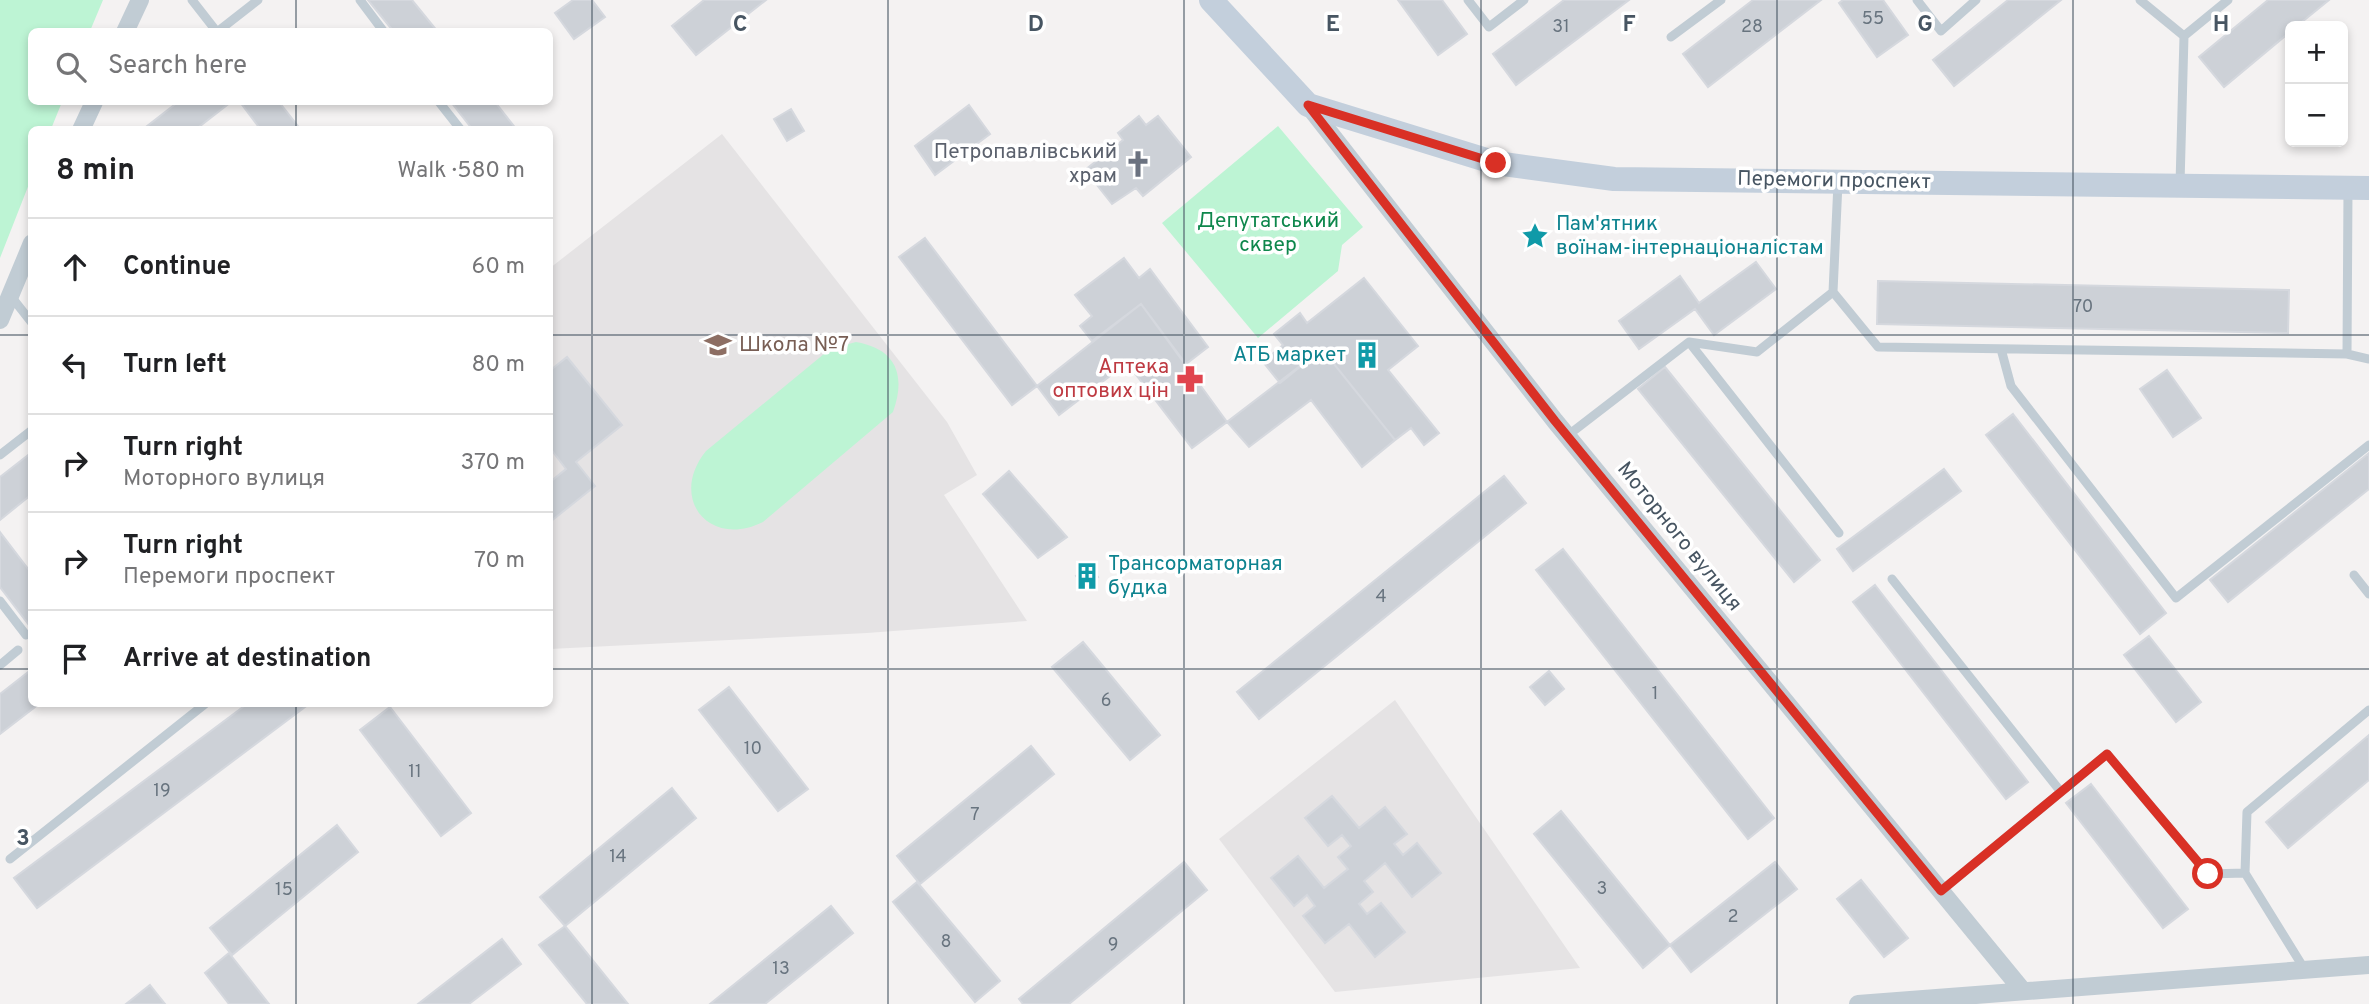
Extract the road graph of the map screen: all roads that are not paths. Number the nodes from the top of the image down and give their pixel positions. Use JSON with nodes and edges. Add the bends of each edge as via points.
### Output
{"nodes":[{"id":1,"x":139,"y":0,"type":"edge"},
{"id":2,"x":192,"y":0,"type":"edge"},
{"id":3,"x":258,"y":0,"type":"edge"},
{"id":4,"x":359,"y":0,"type":"edge"},
{"id":5,"x":1210,"y":0,"type":"edge"},
{"id":6,"x":1468,"y":0,"type":"edge"},
{"id":7,"x":1524,"y":0,"type":"edge"},
{"id":8,"x":1721,"y":0,"type":"edge"},
{"id":9,"x":1917,"y":0,"type":"edge"},
{"id":10,"x":1976,"y":0,"type":"edge"},
{"id":11,"x":2140,"y":0,"type":"edge"},
{"id":12,"x":2228,"y":0,"type":"edge"},
{"id":13,"x":127,"y":28,"type":"edge"},
{"id":14,"x":214,"y":28,"type":"edge"},
{"id":15,"x":222,"y":28,"type":"edge"},
{"id":16,"x":381,"y":28,"type":"edge"},
{"id":17,"x":2184,"y":36,"type":"junction"},
{"id":18,"x":1671,"y":37,"type":"dead end"},
{"id":19,"x":441,"y":105,"type":"edge"},
{"id":20,"x":1308,"y":105,"type":"junction"},
{"id":21,"x":458,"y":126,"type":"edge"},
{"id":22,"x":1838,"y":181,"type":"junction"},
{"id":23,"x":2180,"y":186,"type":"junction"},
{"id":24,"x":2358,"y":188,"type":"edge"},
{"id":25,"x":28,"y":252,"type":"edge"},
{"id":26,"x":1833,"y":292,"type":"junction"},
{"id":27,"x":10,"y":295,"type":"junction"},
{"id":28,"x":28,"y":311,"type":"edge"},
{"id":29,"x":0,"y":320,"type":"edge"},
{"id":30,"x":1689,"y":342,"type":"junction"},
{"id":31,"x":2001,"y":349,"type":"junction"},
{"id":32,"x":2347,"y":354,"type":"junction"},
{"id":33,"x":2369,"y":359,"type":"edge"},
{"id":34,"x":28,"y":433,"type":"edge"},
{"id":35,"x":1567,"y":436,"type":"junction"},
{"id":36,"x":2369,"y":444,"type":"edge"},
{"id":37,"x":0,"y":455,"type":"edge"},
{"id":38,"x":1839,"y":533,"type":"dead end"},
{"id":39,"x":2354,"y":575,"type":"dead end"},
{"id":40,"x":1892,"y":579,"type":"dead end"},
{"id":41,"x":2369,"y":594,"type":"edge"},
{"id":42,"x":0,"y":601,"type":"edge"},
{"id":43,"x":26,"y":635,"type":"dead end"},
{"id":44,"x":18,"y":650,"type":"dead end"},
{"id":45,"x":0,"y":665,"type":"edge"},
{"id":46,"x":201,"y":707,"type":"edge"},
{"id":47,"x":2369,"y":710,"type":"edge"},
{"id":48,"x":2061,"y":792,"type":"junction"},
{"id":49,"x":10,"y":859,"type":"dead end"},
{"id":50,"x":2245,"y":873,"type":"junction"},
{"id":51,"x":1941,"y":891,"type":"junction"},
{"id":52,"x":2369,"y":965,"type":"edge"},
{"id":53,"x":2305,"y":970,"type":"junction"},
{"id":54,"x":2023,"y":990,"type":"junction"},
{"id":55,"x":1858,"y":1004,"type":"edge"}],
"edges":[{"from":1,"to":13,"type":"street"},
{"from":2,"to":14,"type":"lane"},
{"from":3,"to":15,"type":"lane"},
{"from":4,"to":16,"type":"lane"},
{"from":5,"to":20,"type":"street"},
{"from":6,"to":7,"type":"lane","via":[[1489,27]]},
{"from":8,"to":18,"type":"lane"},
{"from":9,"to":10,"type":"lane","via":[[1941,31]]},
{"from":11,"to":17,"type":"lane"},
{"from":12,"to":17,"type":"lane"},
{"from":17,"to":23,"type":"lane"},
{"from":19,"to":21,"type":"lane"},
{"from":20,"to":22,"type":"street","name":"Перемоги проспект","via":[[1496,163],[1614,179]]},
{"from":20,"to":35,"type":"street","name":"Моторного вулиця"},
{"from":22,"to":23,"type":"street","name":"Перемоги проспект"},
{"from":22,"to":26,"type":"lane"},
{"from":23,"to":24,"type":"street","name":"Перемоги проспект"},
{"from":24,"to":32,"type":"lane"},
{"from":25,"to":27,"type":"street"},
{"from":26,"to":30,"type":"lane","via":[[1757,352]]},
{"from":26,"to":31,"type":"lane","via":[[1878,347]]},
{"from":27,"to":28,"type":"lane"},
{"from":27,"to":29,"type":"street"},
{"from":30,"to":35,"type":"lane"},
{"from":30,"to":38,"type":"lane"},
{"from":31,"to":32,"type":"lane"},
{"from":31,"to":36,"type":"lane","via":[[2011,386],[2176,598]]},
{"from":32,"to":33,"type":"lane"},
{"from":34,"to":37,"type":"lane"},
{"from":35,"to":51,"type":"street","name":"Моторного вулиця"},
{"from":39,"to":41,"type":"lane"},
{"from":40,"to":48,"type":"lane"},
{"from":42,"to":43,"type":"lane"},
{"from":44,"to":45,"type":"lane"},
{"from":46,"to":49,"type":"lane"},
{"from":47,"to":50,"type":"lane","via":[[2247,812]]},
{"from":48,"to":50,"type":"lane","via":[[2107,754],[2208,874]]},
{"from":48,"to":51,"type":"lane"},
{"from":50,"to":53,"type":"lane"},
{"from":51,"to":54,"type":"street","name":"Моторного вулиця"},
{"from":52,"to":53,"type":"street"},
{"from":53,"to":54,"type":"street"},
{"from":54,"to":55,"type":"street"}]}
